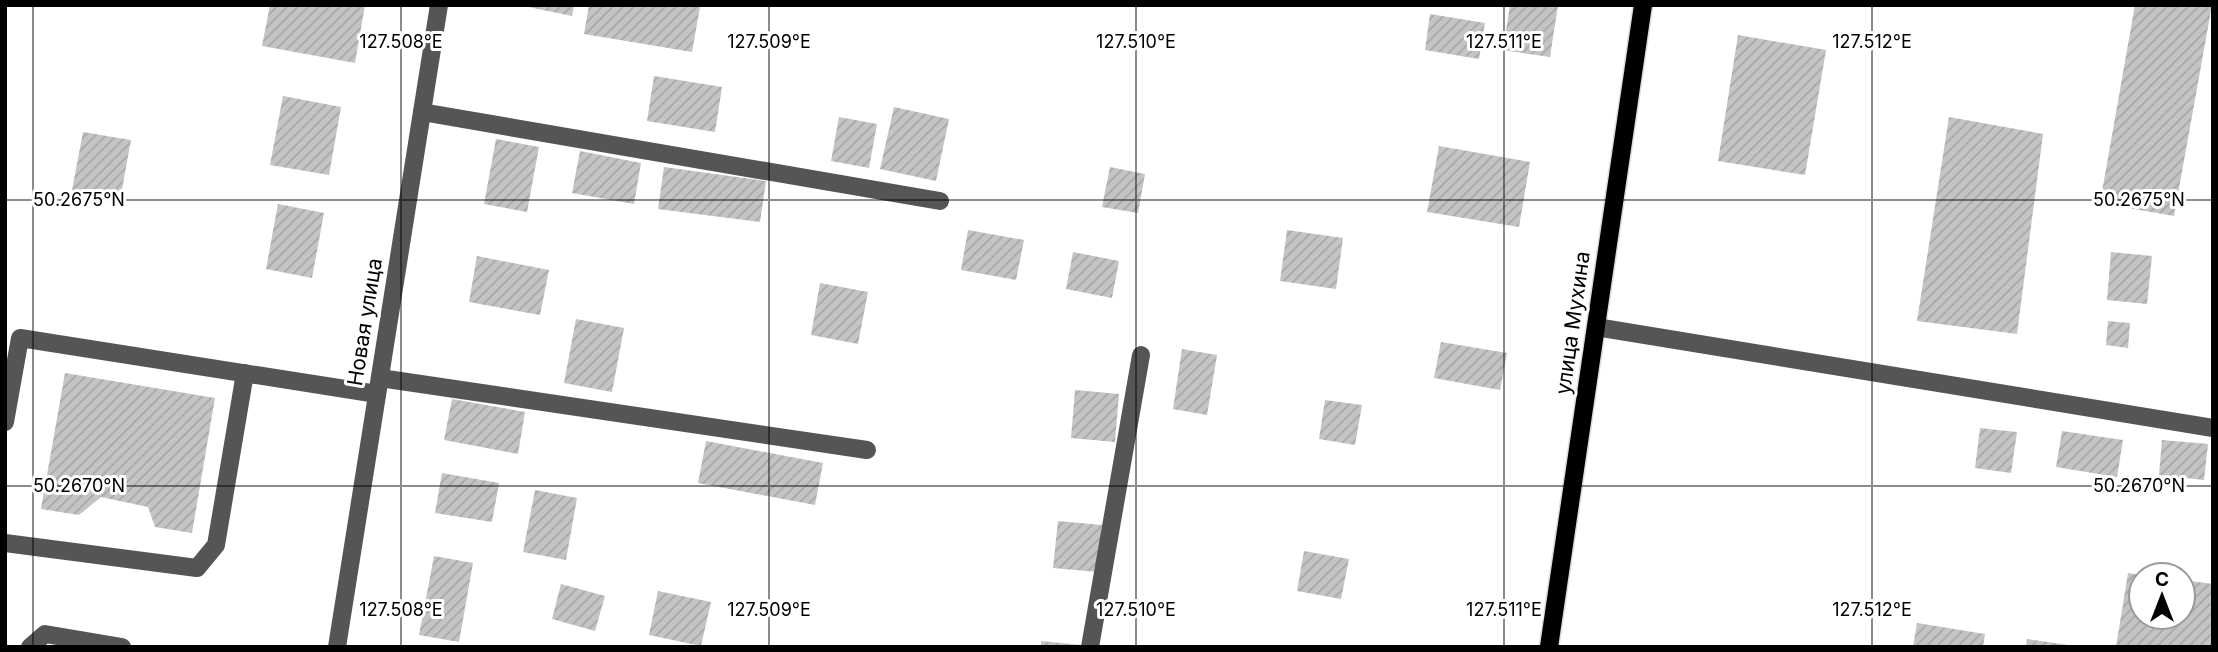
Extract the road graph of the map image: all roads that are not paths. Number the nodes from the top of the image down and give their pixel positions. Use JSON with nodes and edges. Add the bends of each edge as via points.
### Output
{"nodes":[{"id":1,"x":439,"y":5,"type":"edge"},
{"id":2,"x":1643,"y":5,"type":"edge"},
{"id":3,"x":422,"y":112,"type":"junction"},
{"id":4,"x":940,"y":201,"type":"dead end"},
{"id":5,"x":1595,"y":327,"type":"junction"},
{"id":6,"x":1142,"y":355,"type":"dead end"},
{"id":7,"x":245,"y":373,"type":"junction"},
{"id":8,"x":378,"y":386,"type":"junction"},
{"id":9,"x":5,"y":422,"type":"edge"},
{"id":10,"x":2213,"y":428,"type":"edge"},
{"id":11,"x":867,"y":450,"type":"dead end"},
{"id":12,"x":5,"y":542,"type":"edge"},
{"id":13,"x":30,"y":647,"type":"edge"},
{"id":14,"x":122,"y":647,"type":"edge"},
{"id":15,"x":337,"y":647,"type":"edge"},
{"id":16,"x":1090,"y":647,"type":"edge"},
{"id":17,"x":1549,"y":647,"type":"edge"}],
"edges":[{"from":1,"to":3,"type":"street","name":"Новая улица"},
{"from":2,"to":5,"type":"main road","name":"улица Мухина"},
{"from":3,"to":4,"type":"street"},
{"from":3,"to":8,"type":"street","name":"Новая улица"},
{"from":5,"to":10,"type":"street"},
{"from":5,"to":17,"type":"main road","name":"улица Мухина"},
{"from":6,"to":16,"type":"street"},
{"from":7,"to":8,"type":"street"},
{"from":7,"to":9,"type":"street","via":[[20,338]]},
{"from":7,"to":12,"type":"street","via":[[216,545],[197,568]]},
{"from":8,"to":11,"type":"street"},
{"from":8,"to":15,"type":"street","name":"Новая улица"},
{"from":13,"to":14,"type":"street","via":[[45,634]]}]}
